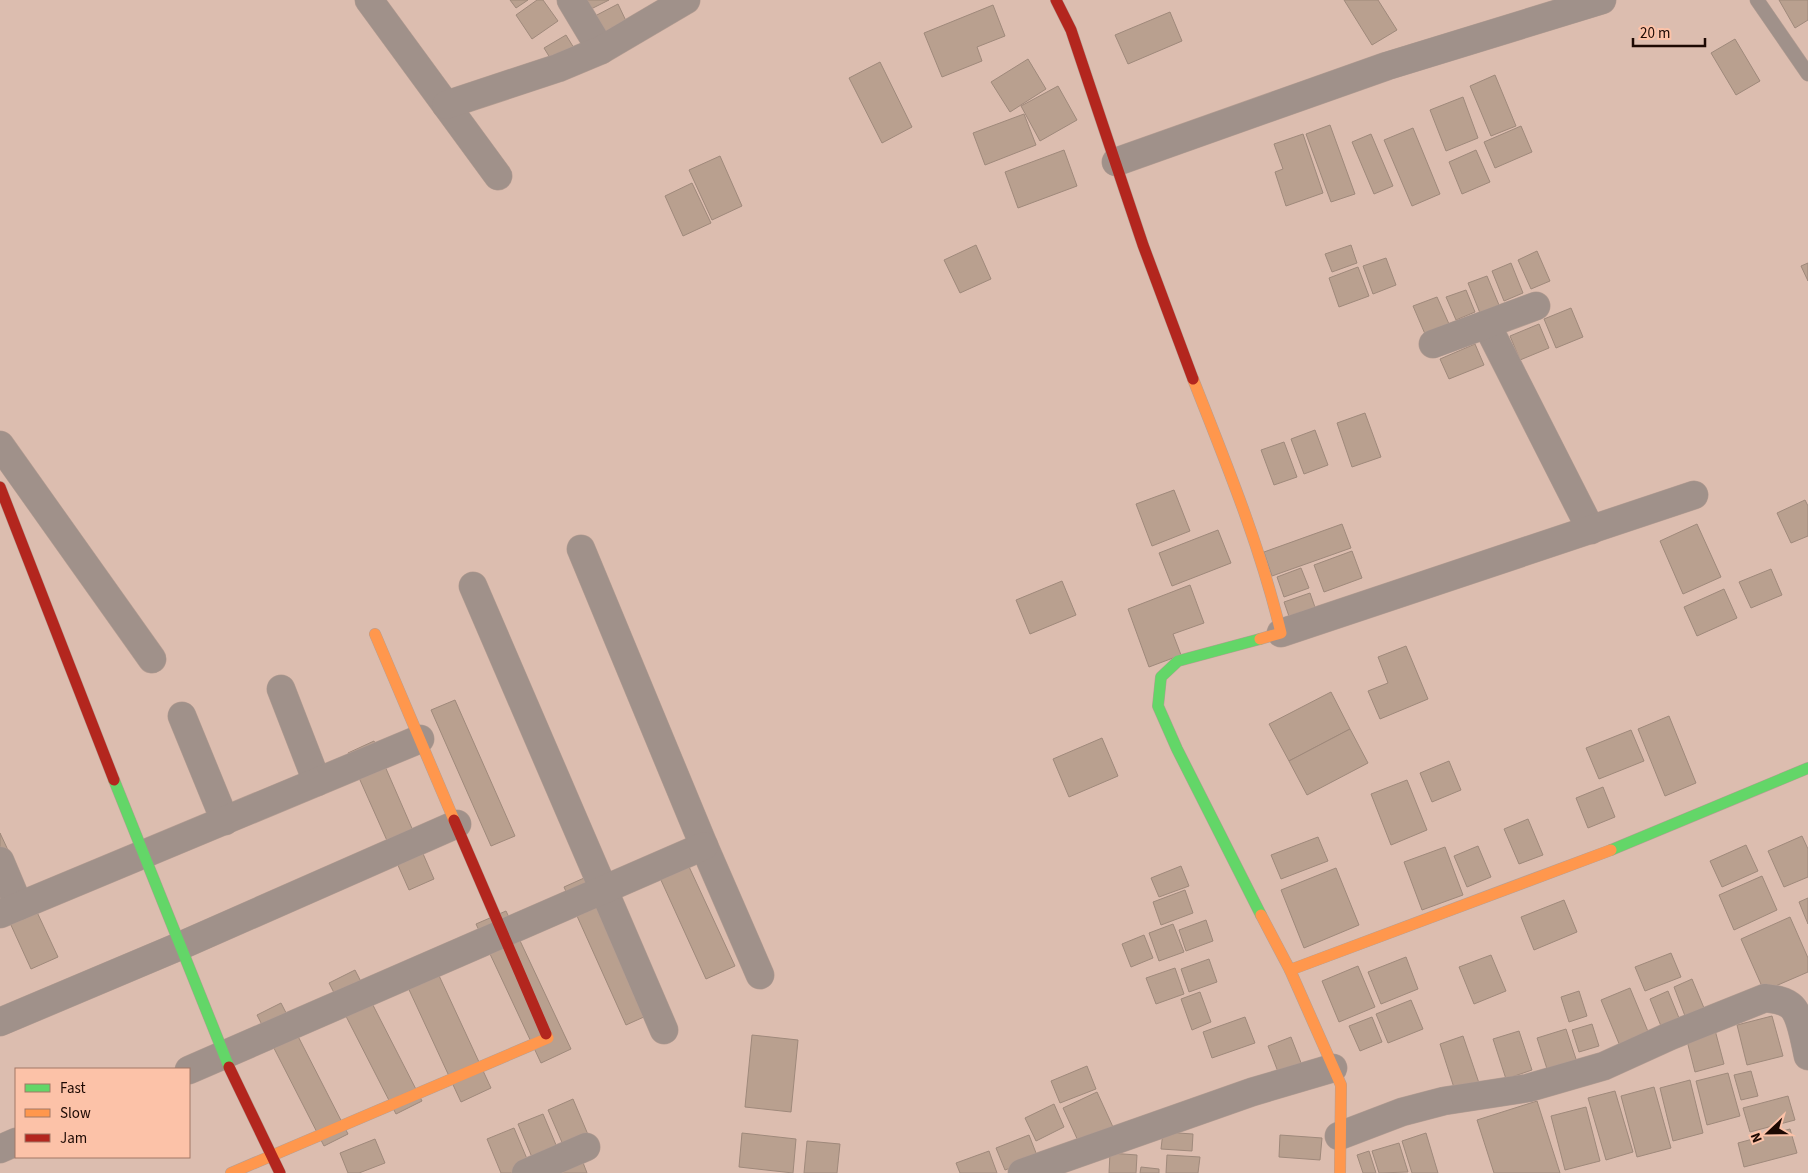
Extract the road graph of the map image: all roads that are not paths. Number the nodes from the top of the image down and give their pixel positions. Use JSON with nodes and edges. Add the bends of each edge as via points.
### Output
{"nodes":[{"id":1,"x":369,"y":0,"type":"edge"},
{"id":2,"x":570,"y":0,"type":"edge"},
{"id":3,"x":686,"y":0,"type":"edge"},
{"id":4,"x":1056,"y":0,"type":"edge"},
{"id":5,"x":1602,"y":0,"type":"edge"},
{"id":6,"x":1757,"y":0,"type":"edge"},
{"id":7,"x":601,"y":50,"type":"junction"},
{"id":8,"x":1808,"y":74,"type":"edge"},
{"id":9,"x":446,"y":105,"type":"junction"},
{"id":10,"x":1116,"y":162,"type":"junction"},
{"id":11,"x":498,"y":176,"type":"dead end"},
{"id":12,"x":1536,"y":306,"type":"dead end"},
{"id":13,"x":1487,"y":325,"type":"junction"},
{"id":14,"x":1433,"y":344,"type":"dead end"},
{"id":15,"x":0,"y":445,"type":"edge"},
{"id":16,"x":0,"y":487,"type":"edge"},
{"id":17,"x":1694,"y":495,"type":"dead end"},
{"id":18,"x":1591,"y":530,"type":"junction"},
{"id":19,"x":581,"y":549,"type":"dead end"},
{"id":20,"x":473,"y":586,"type":"dead end"},
{"id":21,"x":1281,"y":633,"type":"junction"},
{"id":22,"x":375,"y":634,"type":"dead end"},
{"id":23,"x":152,"y":660,"type":"dead end"},
{"id":24,"x":281,"y":689,"type":"dead end"},
{"id":25,"x":182,"y":716,"type":"dead end"},
{"id":26,"x":420,"y":739,"type":"junction"},
{"id":27,"x":1808,"y":768,"type":"edge"},
{"id":28,"x":316,"y":782,"type":"junction"},
{"id":29,"x":225,"y":821,"type":"junction"},
{"id":30,"x":457,"y":824,"type":"junction"},
{"id":31,"x":704,"y":846,"type":"junction"},
{"id":32,"x":144,"y":854,"type":"junction"},
{"id":33,"x":0,"y":861,"type":"edge"},
{"id":34,"x":603,"y":890,"type":"junction"},
{"id":35,"x":9,"y":910,"type":"edge"},
{"id":36,"x":504,"y":933,"type":"junction"},
{"id":37,"x":180,"y":946,"type":"junction"},
{"id":38,"x":1290,"y":970,"type":"junction"},
{"id":39,"x":760,"y":975,"type":"dead end"},
{"id":40,"x":0,"y":1022,"type":"edge"},
{"id":41,"x":664,"y":1030,"type":"dead end"},
{"id":42,"x":224,"y":1055,"type":"junction"},
{"id":43,"x":1808,"y":1056,"type":"edge"},
{"id":44,"x":1333,"y":1068,"type":"junction"},
{"id":45,"x":190,"y":1070,"type":"edge"},
{"id":46,"x":1339,"y":1136,"type":"junction"},
{"id":47,"x":15,"y":1142,"type":"edge"},
{"id":48,"x":586,"y":1147,"type":"dead end"},
{"id":49,"x":0,"y":1149,"type":"edge"},
{"id":50,"x":271,"y":1156,"type":"junction"},
{"id":51,"x":231,"y":1173,"type":"edge"},
{"id":52,"x":280,"y":1173,"type":"edge"},
{"id":53,"x":526,"y":1173,"type":"edge"},
{"id":54,"x":1022,"y":1173,"type":"edge"},
{"id":55,"x":1340,"y":1173,"type":"edge"}],
"edges":[{"from":1,"to":9,"type":"street"},
{"from":2,"to":7,"type":"street"},
{"from":3,"to":7,"type":"street"},
{"from":4,"to":10,"type":"street","via":[[1071,30]]},
{"from":5,"to":10,"type":"street","via":[[1387,66]]},
{"from":6,"to":8,"type":"lane"},
{"from":7,"to":9,"type":"street","via":[[558,68]]},
{"from":9,"to":11,"type":"street"},
{"from":10,"to":21,"type":"street","via":[[1168,316],[1252,530]]},
{"from":12,"to":13,"type":"street"},
{"from":13,"to":14,"type":"street"},
{"from":13,"to":18,"type":"street"},
{"from":15,"to":23,"type":"street"},
{"from":16,"to":32,"type":"street"},
{"from":17,"to":18,"type":"street"},
{"from":18,"to":21,"type":"street"},
{"from":19,"to":31,"type":"street"},
{"from":20,"to":34,"type":"street"},
{"from":21,"to":38,"type":"street","via":[[1178,661],[1161,677],[1158,706],[1231,858]]},
{"from":22,"to":26,"type":"street"},
{"from":24,"to":28,"type":"street"},
{"from":25,"to":29,"type":"street"},
{"from":26,"to":28,"type":"street"},
{"from":26,"to":30,"type":"street"},
{"from":27,"to":38,"type":"street","via":[[1653,834]]},
{"from":28,"to":29,"type":"street"},
{"from":29,"to":32,"type":"street"},
{"from":30,"to":36,"type":"street"},
{"from":30,"to":37,"type":"street"},
{"from":31,"to":34,"type":"street"},
{"from":31,"to":39,"type":"street"},
{"from":32,"to":35,"type":"street"},
{"from":32,"to":37,"type":"street"},
{"from":33,"to":35,"type":"street"},
{"from":34,"to":36,"type":"street"},
{"from":34,"to":41,"type":"street"},
{"from":36,"to":42,"type":"street"},
{"from":36,"to":50,"type":"street","via":[[548,1038]]},
{"from":37,"to":40,"type":"street"},
{"from":37,"to":42,"type":"street"},
{"from":38,"to":44,"type":"street"},
{"from":42,"to":45,"type":"street"},
{"from":42,"to":50,"type":"street"},
{"from":43,"to":46,"type":"street","via":[[1802,1027],[1792,1007],[1779,1000],[1765,998],[1604,1066],[1528,1088],[1444,1101],[1402,1112]]},
{"from":44,"to":46,"type":"street","via":[[1341,1085]]},
{"from":44,"to":54,"type":"street","via":[[1252,1092]]},
{"from":46,"to":55,"type":"street"},
{"from":47,"to":49,"type":"street"},
{"from":48,"to":53,"type":"street"},
{"from":50,"to":51,"type":"street"},
{"from":50,"to":52,"type":"street"}]}
